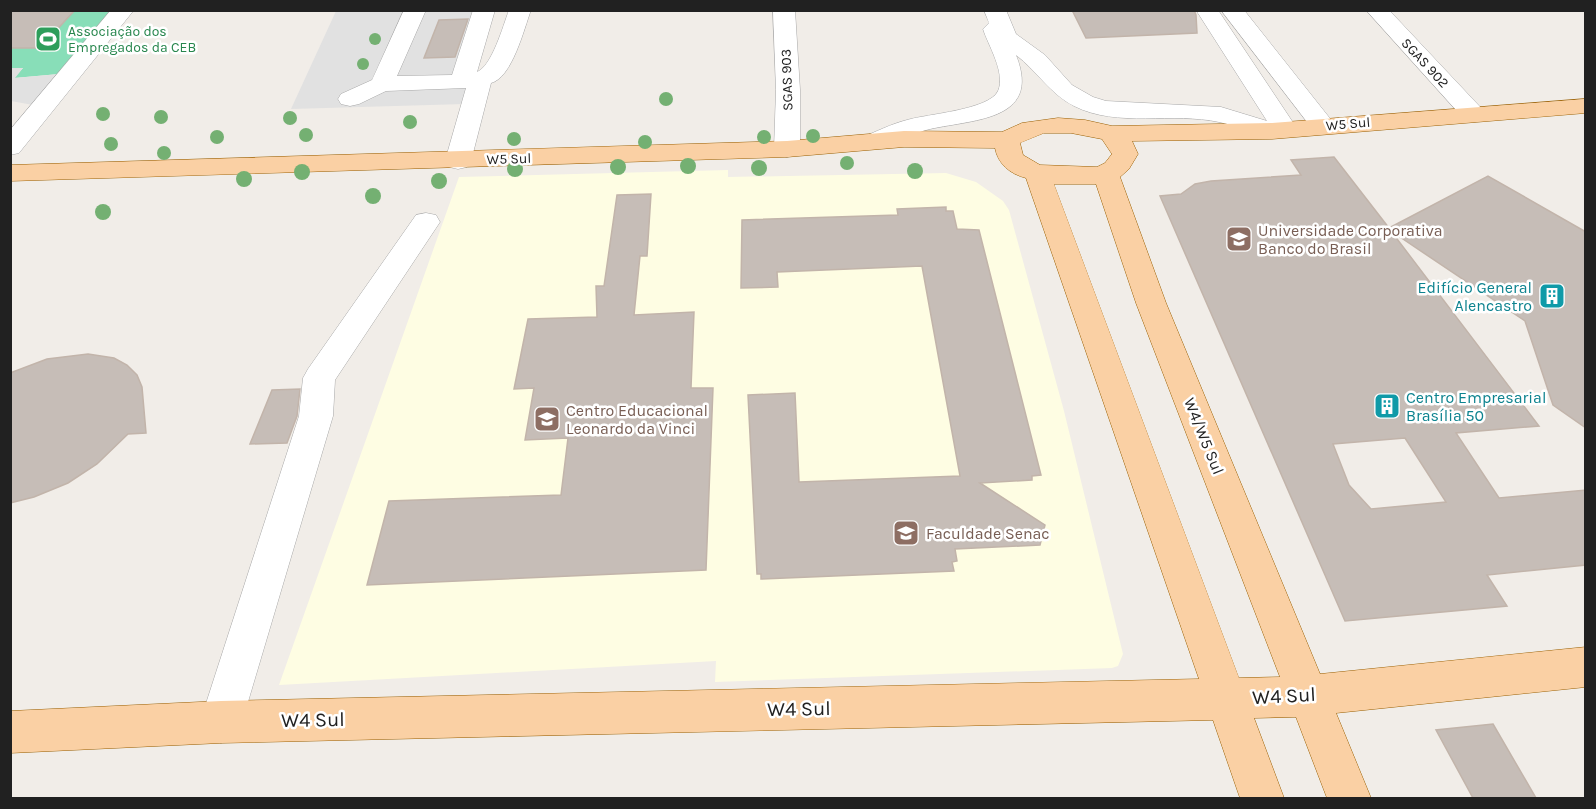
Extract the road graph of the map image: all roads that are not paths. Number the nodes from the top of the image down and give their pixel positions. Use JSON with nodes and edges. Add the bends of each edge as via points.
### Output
{"nodes":[{"id":1,"x":123,"y":10,"type":"edge"},
{"id":2,"x":415,"y":10,"type":"edge"},
{"id":3,"x":484,"y":10,"type":"edge"},
{"id":4,"x":520,"y":10,"type":"edge"},
{"id":5,"x":784,"y":10,"type":"edge"},
{"id":6,"x":987,"y":10,"type":"edge"},
{"id":7,"x":995,"y":10,"type":"edge"},
{"id":8,"x":1207,"y":10,"type":"edge"},
{"id":9,"x":1232,"y":10,"type":"edge"},
{"id":10,"x":1377,"y":10,"type":"edge"},
{"id":11,"x":1045,"y":68,"type":"junction"},
{"id":12,"x":1011,"y":71,"type":"junction"},
{"id":13,"x":471,"y":81,"type":"junction"},
{"id":14,"x":60,"y":83,"type":"junction"},
{"id":15,"x":382,"y":84,"type":"junction"},
{"id":16,"x":350,"y":99,"type":"dead end"},
{"id":17,"x":1586,"y":106,"type":"edge"},
{"id":18,"x":1474,"y":115,"type":"junction"},
{"id":19,"x":10,"y":120,"type":"edge"},
{"id":20,"x":1323,"y":126,"type":"junction"},
{"id":21,"x":1279,"y":130,"type":"junction"},
{"id":22,"x":1111,"y":134,"type":"junction"},
{"id":23,"x":1006,"y":140,"type":"junction"},
{"id":24,"x":869,"y":143,"type":"junction"},
{"id":25,"x":10,"y":147,"type":"edge"},
{"id":26,"x":787,"y":150,"type":"junction"},
{"id":27,"x":458,"y":161,"type":"junction"},
{"id":28,"x":10,"y":173,"type":"edge"},
{"id":29,"x":1106,"y":174,"type":"junction"},
{"id":30,"x":1038,"y":175,"type":"junction"},
{"id":31,"x":426,"y":222,"type":"dead end"},
{"id":32,"x":1586,"y":667,"type":"edge"},
{"id":33,"x":1308,"y":696,"type":"junction"},
{"id":34,"x":1225,"y":699,"type":"junction"},
{"id":35,"x":221,"y":722,"type":"junction"},
{"id":36,"x":10,"y":732,"type":"edge"},
{"id":37,"x":1262,"y":798,"type":"edge"},
{"id":38,"x":1349,"y":798,"type":"edge"}],
"edges":[{"from":1,"to":14,"type":"street"},
{"from":2,"to":15,"type":"street"},
{"from":3,"to":13,"type":"street"},
{"from":4,"to":13,"type":"street","via":[[498,66],[488,77]]},
{"from":5,"to":26,"type":"street","name":"SGAS 903"},
{"from":6,"to":12,"type":"street"},
{"from":7,"to":11,"type":"street","via":[[1006,37]]},
{"from":8,"to":21,"type":"street"},
{"from":9,"to":20,"type":"street"},
{"from":10,"to":18,"type":"street","name":"SGAS 902"},
{"from":11,"to":12,"type":"street","via":[[1020,62],[1011,65]]},
{"from":11,"to":21,"type":"street","via":[[1073,97],[1096,106],[1221,114]]},
{"from":12,"to":24,"type":"street","via":[[1009,92],[992,107],[916,125]]},
{"from":13,"to":15,"type":"street"},
{"from":13,"to":27,"type":"street"},
{"from":14,"to":19,"type":"street"},
{"from":14,"to":25,"type":"street"},
{"from":15,"to":16,"type":"street"},
{"from":17,"to":18,"type":"main road","name":"W5 Sul"},
{"from":18,"to":20,"type":"main road","name":"W5 Sul"},
{"from":20,"to":21,"type":"main road","name":"W5 Sul"},
{"from":21,"to":22,"type":"main road","name":"W5 Sul"},
{"from":22,"to":23,"type":"main road","name":"W5 Sul","via":[[1089,127],[1034,126]]},
{"from":22,"to":29,"type":"main road","via":[[1125,154],[1120,164]]},
{"from":23,"to":24,"type":"main road","name":"W5 Sul","via":[[904,139]]},
{"from":23,"to":30,"type":"main road","via":[[1011,159]]},
{"from":24,"to":26,"type":"main road","name":"W5 Sul"},
{"from":26,"to":27,"type":"main road","name":"W5 Sul"},
{"from":27,"to":28,"type":"main road","name":"W5 Sul"},
{"from":29,"to":30,"type":"main road"},
{"from":29,"to":33,"type":"main road","name":"W4/W5 Sul","via":[[1151,303]]},
{"from":30,"to":34,"type":"main road"},
{"from":31,"to":35,"type":"street","via":[[319,378],[316,416]]},
{"from":32,"to":33,"type":"main road","name":"W4 Sul"},
{"from":33,"to":34,"type":"main road","name":"W4 Sul"},
{"from":33,"to":38,"type":"main road","name":"W4/W5 Sul"},
{"from":34,"to":35,"type":"main road","name":"W4 Sul"},
{"from":34,"to":37,"type":"main road"},
{"from":35,"to":36,"type":"main road","name":"W4 Sul"}]}
